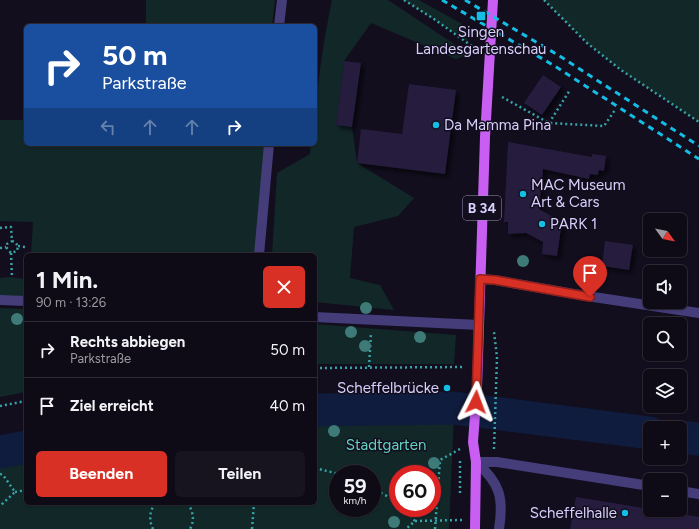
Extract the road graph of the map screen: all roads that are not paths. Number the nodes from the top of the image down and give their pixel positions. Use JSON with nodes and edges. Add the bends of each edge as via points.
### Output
{"nodes":[{"id":1,"x":282,"y":0,"type":"edge"},
{"id":2,"x":493,"y":0,"type":"edge"},
{"id":3,"x":280,"y":24,"type":"edge"},
{"id":4,"x":269,"y":146,"type":"edge"},
{"id":5,"x":259,"y":253,"type":"edge"},
{"id":6,"x":480,"y":279,"type":"junction"},
{"id":7,"x":0,"y":300,"type":"edge"},
{"id":8,"x":24,"y":301,"type":"edge"},
{"id":9,"x":699,"y":313,"type":"edge"},
{"id":10,"x":317,"y":317,"type":"edge"},
{"id":11,"x":479,"y":325,"type":"junction"},
{"id":12,"x":476,"y":462,"type":"junction"},
{"id":13,"x":643,"y":485,"type":"edge"},
{"id":14,"x":687,"y":492,"type":"edge"},
{"id":15,"x":699,"y":494,"type":"edge"},
{"id":16,"x":475,"y":525,"type":"edge"},
{"id":17,"x":499,"y":529,"type":"edge"}],
"edges":[{"from":1,"to":3,"type":"street"},
{"from":2,"to":6,"type":"main road","number":"B 34"},
{"from":4,"to":5,"type":"street"},
{"from":6,"to":9,"type":"street"},
{"from":6,"to":11,"type":"main road","number":"B 34"},
{"from":7,"to":8,"type":"street"},
{"from":10,"to":11,"type":"street"},
{"from":11,"to":12,"type":"main road","number":"B 34","via":[[473,442]]},
{"from":12,"to":13,"type":"street","via":[[497,462]]},
{"from":12,"to":16,"type":"main road","number":"B 34"},
{"from":12,"to":17,"type":"street","via":[[489,474],[500,493]]},
{"from":14,"to":15,"type":"street"}]}
